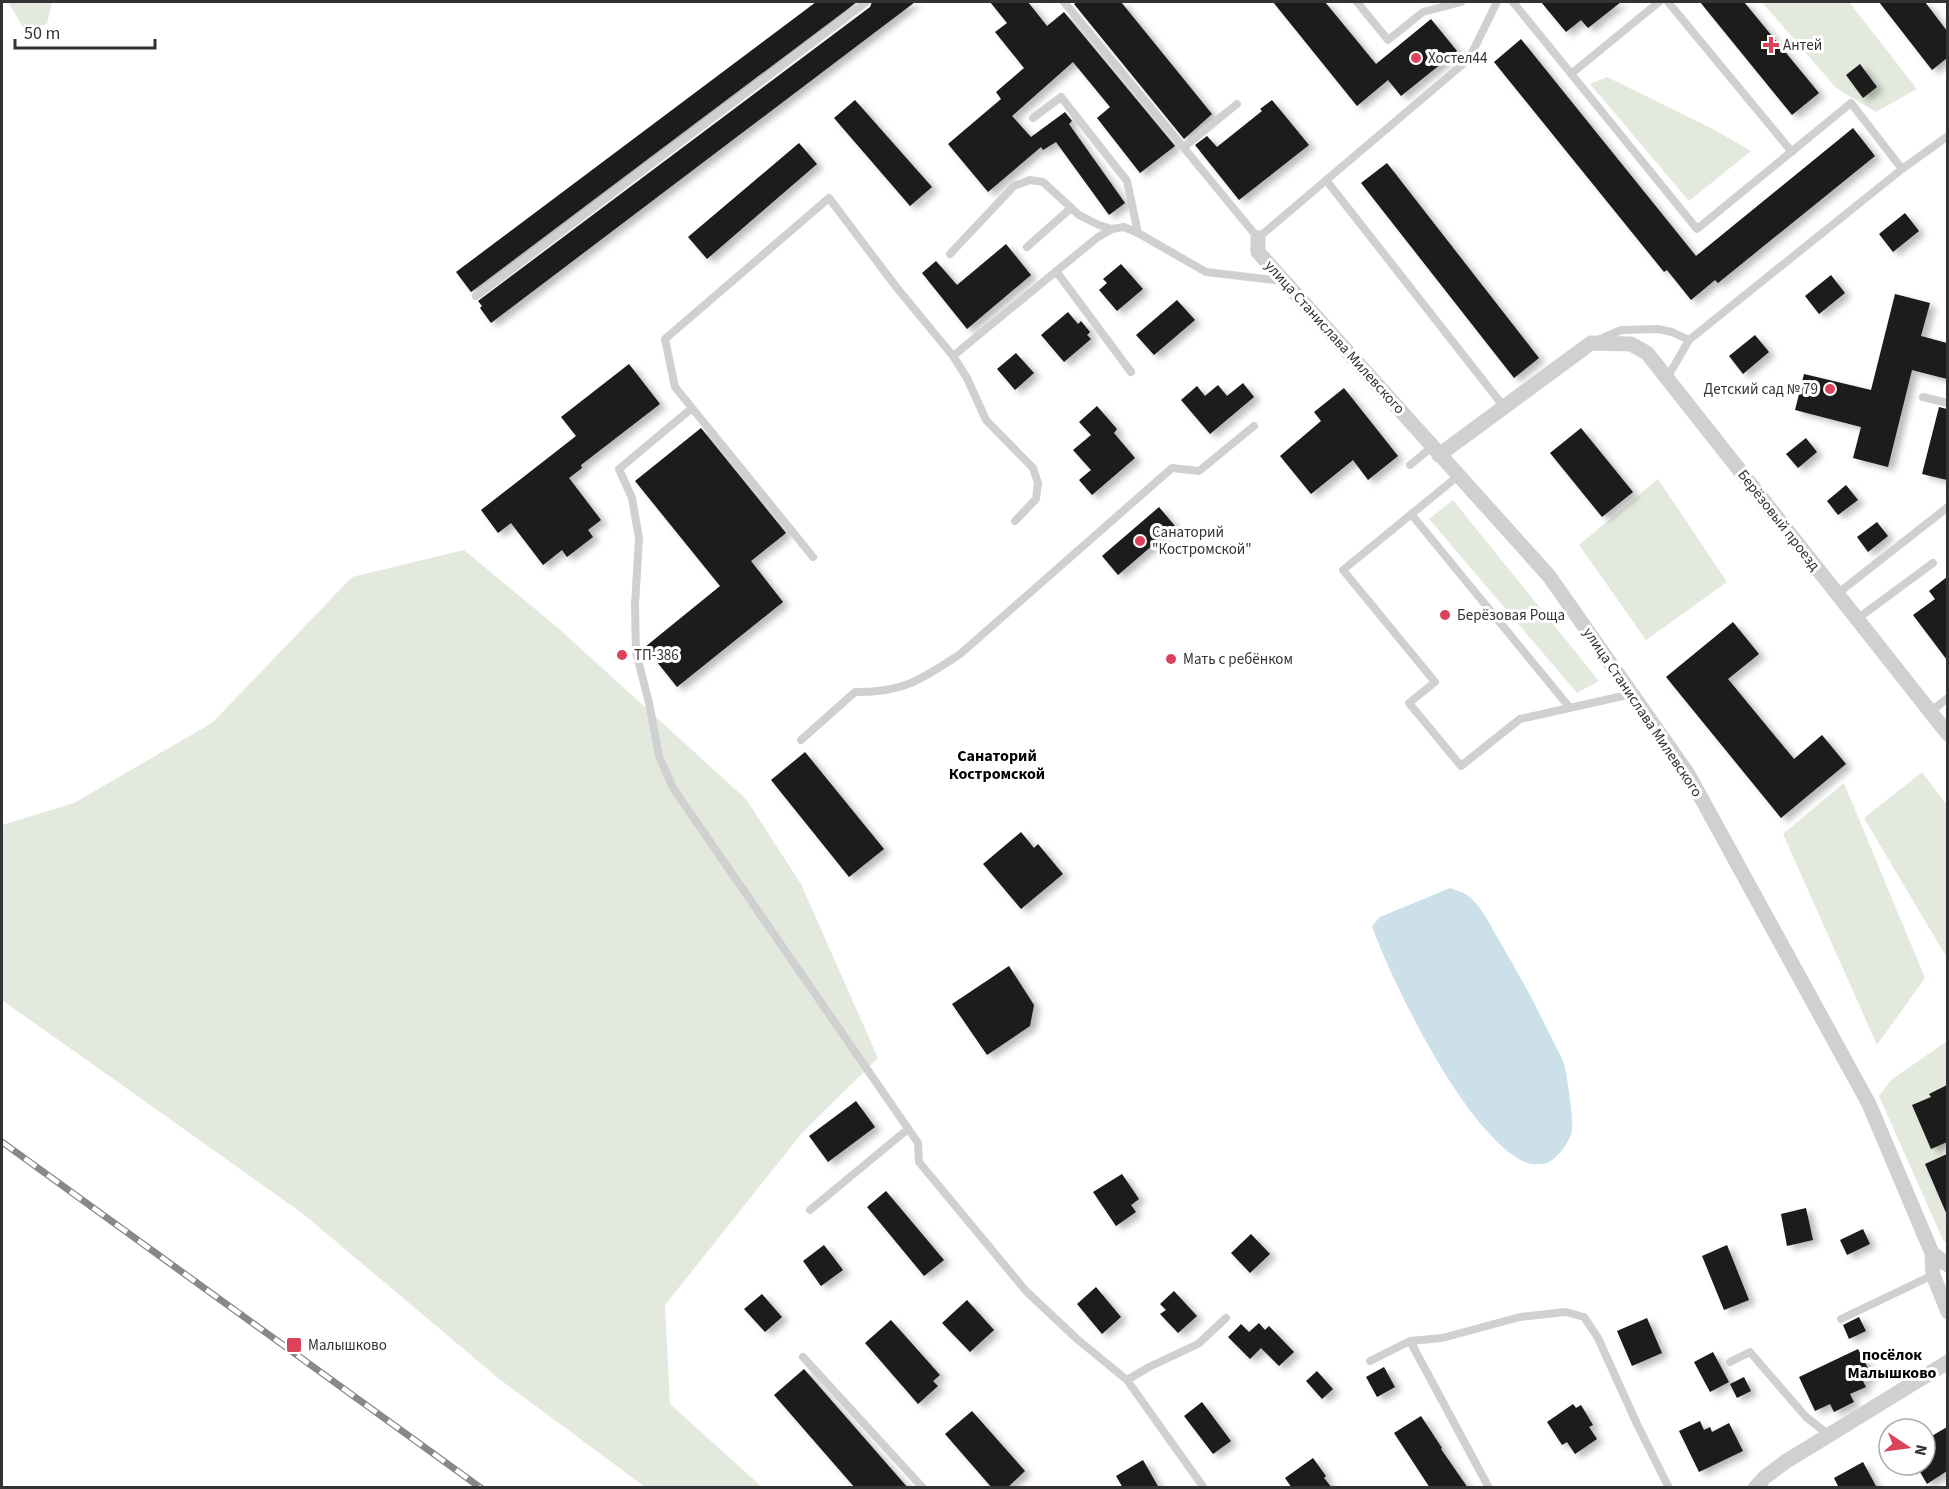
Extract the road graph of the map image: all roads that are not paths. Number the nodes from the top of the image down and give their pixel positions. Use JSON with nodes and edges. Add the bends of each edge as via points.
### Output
{"nodes":[{"id":1,"x":866,"y":2,"type":"edge"},
{"id":2,"x":1064,"y":2,"type":"edge"},
{"id":3,"x":1357,"y":2,"type":"edge"},
{"id":4,"x":1461,"y":2,"type":"edge"},
{"id":5,"x":1497,"y":2,"type":"edge"},
{"id":6,"x":1513,"y":2,"type":"edge"},
{"id":7,"x":1659,"y":2,"type":"edge"},
{"id":8,"x":1668,"y":2,"type":"edge"},
{"id":9,"x":1571,"y":74,"type":"junction"},
{"id":10,"x":1237,"y":104,"type":"dead end"},
{"id":11,"x":1033,"y":118,"type":"dead end"},
{"id":12,"x":1947,"y":136,"type":"edge"},
{"id":13,"x":1184,"y":147,"type":"junction"},
{"id":14,"x":1792,"y":152,"type":"junction"},
{"id":15,"x":1902,"y":169,"type":"junction"},
{"id":16,"x":1326,"y":180,"type":"junction"},
{"id":17,"x":1071,"y":208,"type":"junction"},
{"id":18,"x":1112,"y":229,"type":"junction"},
{"id":19,"x":1138,"y":232,"type":"junction"},
{"id":20,"x":1258,"y":238,"type":"junction"},
{"id":21,"x":1027,"y":247,"type":"dead end"},
{"id":22,"x":950,"y":254,"type":"dead end"},
{"id":23,"x":1056,"y":271,"type":"junction"},
{"id":24,"x":1285,"y":281,"type":"junction"},
{"id":25,"x":476,"y":296,"type":"dead end"},
{"id":26,"x":1689,"y":340,"type":"junction"},
{"id":27,"x":1591,"y":343,"type":"junction"},
{"id":28,"x":953,"y":356,"type":"junction"},
{"id":29,"x":1131,"y":372,"type":"dead end"},
{"id":30,"x":1667,"y":378,"type":"junction"},
{"id":31,"x":1923,"y":397,"type":"dead end"},
{"id":32,"x":1947,"y":404,"type":"edge"},
{"id":33,"x":1504,"y":407,"type":"junction"},
{"id":34,"x":692,"y":408,"type":"junction"},
{"id":35,"x":1254,"y":426,"type":"dead end"},
{"id":36,"x":1436,"y":451,"type":"junction"},
{"id":37,"x":1410,"y":465,"type":"dead end"},
{"id":38,"x":1458,"y":476,"type":"junction"},
{"id":39,"x":1947,"y":507,"type":"edge"},
{"id":40,"x":1411,"y":514,"type":"junction"},
{"id":41,"x":1015,"y":521,"type":"dead end"},
{"id":42,"x":813,"y":557,"type":"dead end"},
{"id":43,"x":1933,"y":563,"type":"dead end"},
{"id":44,"x":1837,"y":594,"type":"junction"},
{"id":45,"x":1857,"y":619,"type":"junction"},
{"id":46,"x":1632,"y":694,"type":"junction"},
{"id":47,"x":1947,"y":698,"type":"edge"},
{"id":48,"x":1570,"y":708,"type":"junction"},
{"id":49,"x":1930,"y":712,"type":"junction"},
{"id":50,"x":1947,"y":734,"type":"edge"},
{"id":51,"x":801,"y":740,"type":"dead end"},
{"id":52,"x":908,"y":1129,"type":"junction"},
{"id":53,"x":810,"y":1210,"type":"dead end"},
{"id":54,"x":1932,"y":1253,"type":"junction"},
{"id":55,"x":1947,"y":1265,"type":"edge"},
{"id":56,"x":1933,"y":1275,"type":"junction"},
{"id":57,"x":1947,"y":1312,"type":"edge"},
{"id":58,"x":1226,"y":1318,"type":"dead end"},
{"id":59,"x":1841,"y":1319,"type":"dead end"},
{"id":60,"x":1410,"y":1341,"type":"junction"},
{"id":61,"x":803,"y":1357,"type":"dead end"},
{"id":62,"x":1370,"y":1361,"type":"dead end"},
{"id":63,"x":1730,"y":1362,"type":"dead end"},
{"id":64,"x":1947,"y":1362,"type":"edge"},
{"id":65,"x":1127,"y":1380,"type":"junction"},
{"id":66,"x":1829,"y":1435,"type":"junction"},
{"id":67,"x":1763,"y":1484,"type":"edge"},
{"id":68,"x":921,"y":1487,"type":"edge"},
{"id":69,"x":1204,"y":1488,"type":"edge"},
{"id":70,"x":1490,"y":1488,"type":"edge"},
{"id":71,"x":1669,"y":1488,"type":"edge"}],
"edges":[{"from":1,"to":25,"type":"lane"},
{"from":2,"to":13,"type":"lane"},
{"from":3,"to":4,"type":"lane","via":[[1388,40],[1423,12]]},
{"from":5,"to":16,"type":"lane","via":[[1469,59]]},
{"from":6,"to":9,"type":"lane"},
{"from":7,"to":9,"type":"lane"},
{"from":8,"to":14,"type":"lane"},
{"from":9,"to":14,"type":"lane","via":[[1697,230]]},
{"from":10,"to":13,"type":"lane"},
{"from":11,"to":19,"type":"lane","via":[[1061,97],[1127,181]]},
{"from":12,"to":15,"type":"lane"},
{"from":13,"to":20,"type":"lane"},
{"from":14,"to":15,"type":"lane","via":[[1851,103]]},
{"from":15,"to":26,"type":"lane"},
{"from":16,"to":20,"type":"lane"},
{"from":16,"to":33,"type":"lane"},
{"from":17,"to":18,"type":"lane","via":[[1078,215]]},
{"from":17,"to":21,"type":"lane"},
{"from":17,"to":22,"type":"lane","via":[[1043,182],[1030,180],[1014,186]]},
{"from":18,"to":19,"type":"lane","via":[[1124,227]]},
{"from":18,"to":23,"type":"lane"},
{"from":19,"to":24,"type":"lane","via":[[1206,272]]},
{"from":20,"to":24,"type":"street","name":"улица Станислава Милевского","via":[[1258,252]]},
{"from":23,"to":28,"type":"lane"},
{"from":23,"to":29,"type":"lane"},
{"from":24,"to":36,"type":"street","name":"улица Станислава Милевского"},
{"from":26,"to":27,"type":"lane","via":[[1658,329],[1621,330]]},
{"from":26,"to":30,"type":"lane"},
{"from":27,"to":30,"type":"street","name":"Берёзовый проезд","via":[[1631,344],[1647,353]]},
{"from":27,"to":33,"type":"street"},
{"from":28,"to":34,"type":"lane","via":[[829,198],[665,339],[675,387]]},
{"from":28,"to":41,"type":"lane","via":[[986,420],[1033,468],[1038,483],[1036,499]]},
{"from":30,"to":44,"type":"street","name":"Берёзовый проезд"},
{"from":31,"to":32,"type":"lane"},
{"from":33,"to":36,"type":"street"},
{"from":34,"to":42,"type":"lane"},
{"from":34,"to":52,"type":"lane","via":[[620,469],[632,498],[639,538],[636,652],[659,756],[673,788]]},
{"from":35,"to":51,"type":"lane","via":[[1199,471],[1172,468],[959,655],[903,688],[855,692]]},
{"from":36,"to":37,"type":"lane"},
{"from":36,"to":38,"type":"street","name":"улица Станислава Милевского"},
{"from":38,"to":40,"type":"lane"},
{"from":38,"to":46,"type":"street","name":"улица Станислава Милевского","via":[[1549,576]]},
{"from":39,"to":44,"type":"lane"},
{"from":40,"to":48,"type":"lane"},
{"from":40,"to":48,"type":"lane","via":[[1343,570],[1435,682],[1409,703],[1461,766],[1520,719]]},
{"from":43,"to":45,"type":"lane"},
{"from":44,"to":45,"type":"street","name":"Берёзовый проезд"},
{"from":45,"to":49,"type":"street","name":"Берёзовый проезд"},
{"from":46,"to":48,"type":"lane"},
{"from":46,"to":54,"type":"street","name":"улица Станислава Милевского","via":[[1688,774],[1869,1104]]},
{"from":47,"to":49,"type":"lane"},
{"from":49,"to":50,"type":"street","name":"Берёзовый проезд"},
{"from":52,"to":53,"type":"lane"},
{"from":52,"to":65,"type":"lane","via":[[918,1143],[919,1162],[1026,1291]]},
{"from":54,"to":55,"type":"street","name":"улица Станислава Милевского"},
{"from":54,"to":56,"type":"street","name":"улица Станислава Милевского"},
{"from":56,"to":57,"type":"street","name":"улица Станислава Милевского"},
{"from":56,"to":59,"type":"lane"},
{"from":58,"to":65,"type":"lane","via":[[1198,1344]]},
{"from":60,"to":62,"type":"lane"},
{"from":60,"to":70,"type":"lane"},
{"from":60,"to":71,"type":"lane","via":[[1442,1338],[1520,1317],[1566,1312],[1584,1317],[1598,1338]]},
{"from":61,"to":68,"type":"lane"},
{"from":63,"to":66,"type":"lane","via":[[1750,1352],[1806,1417]]},
{"from":64,"to":66,"type":"street"},
{"from":65,"to":69,"type":"lane"},
{"from":66,"to":67,"type":"street","via":[[1785,1462]]}]}
